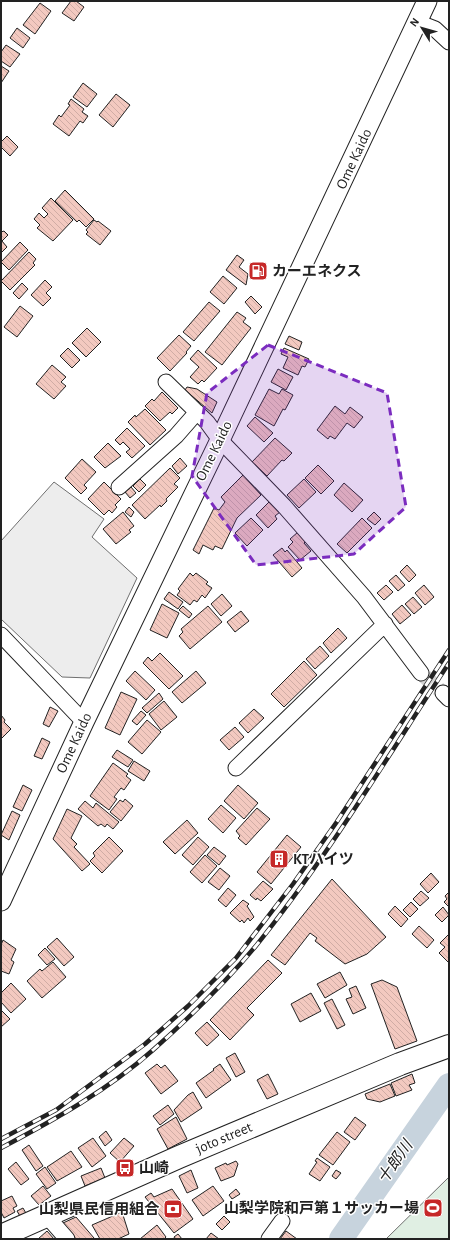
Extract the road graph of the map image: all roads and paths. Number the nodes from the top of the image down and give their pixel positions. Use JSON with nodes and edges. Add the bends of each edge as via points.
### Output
{"nodes":[{"id":1,"x":427,"y":1,"type":"edge"},
{"id":2,"x":417,"y":22,"type":"junction"},
{"id":3,"x":449,"y":42,"type":"edge"},
{"id":4,"x":166,"y":382,"type":"dead end"},
{"id":5,"x":197,"y":412,"type":"junction"},
{"id":6,"x":220,"y":440,"type":"junction"},
{"id":7,"x":119,"y":487,"type":"dead end"},
{"id":8,"x":385,"y":624,"type":"junction"},
{"id":9,"x":1,"y":635,"type":"edge"},
{"id":10,"x":421,"y":673,"type":"tunnel mouth"},
{"id":11,"x":84,"y":722,"type":"junction"},
{"id":12,"x":236,"y":768,"type":"dead end"},
{"id":13,"x":1,"y":901,"type":"edge"},
{"id":14,"x":449,"y":1046,"type":"edge"},
{"id":15,"x":46,"y":1215,"type":"junction"},
{"id":16,"x":282,"y":1221,"type":"dead end"},
{"id":17,"x":1,"y":1236,"type":"edge"},
{"id":18,"x":67,"y":1239,"type":"edge"},
{"id":19,"x":269,"y":1239,"type":"edge"}],
"edges":[{"from":1,"to":2,"type":"main road","name":"Ome Kaido"},
{"from":2,"to":3,"type":"street","via":[[435,29]]},
{"from":2,"to":6,"type":"main road","name":"Ome Kaido"},
{"from":4,"to":5,"type":"street"},
{"from":5,"to":6,"type":"street"},
{"from":5,"to":7,"type":"street","via":[[176,436]]},
{"from":6,"to":8,"type":"street","via":[[284,506]]},
{"from":6,"to":11,"type":"main road","name":"Ome Kaido"},
{"from":8,"to":10,"type":"street"},
{"from":8,"to":12,"type":"street"},
{"from":9,"to":11,"type":"street"},
{"from":11,"to":13,"type":"main road","name":"Ome Kaido"},
{"from":14,"to":15,"type":"highway","name":"joto street","via":[[366,1078]]},
{"from":15,"to":17,"type":"highway","name":"joto street"},
{"from":15,"to":18,"type":"street"},
{"from":16,"to":19,"type":"street"}]}
